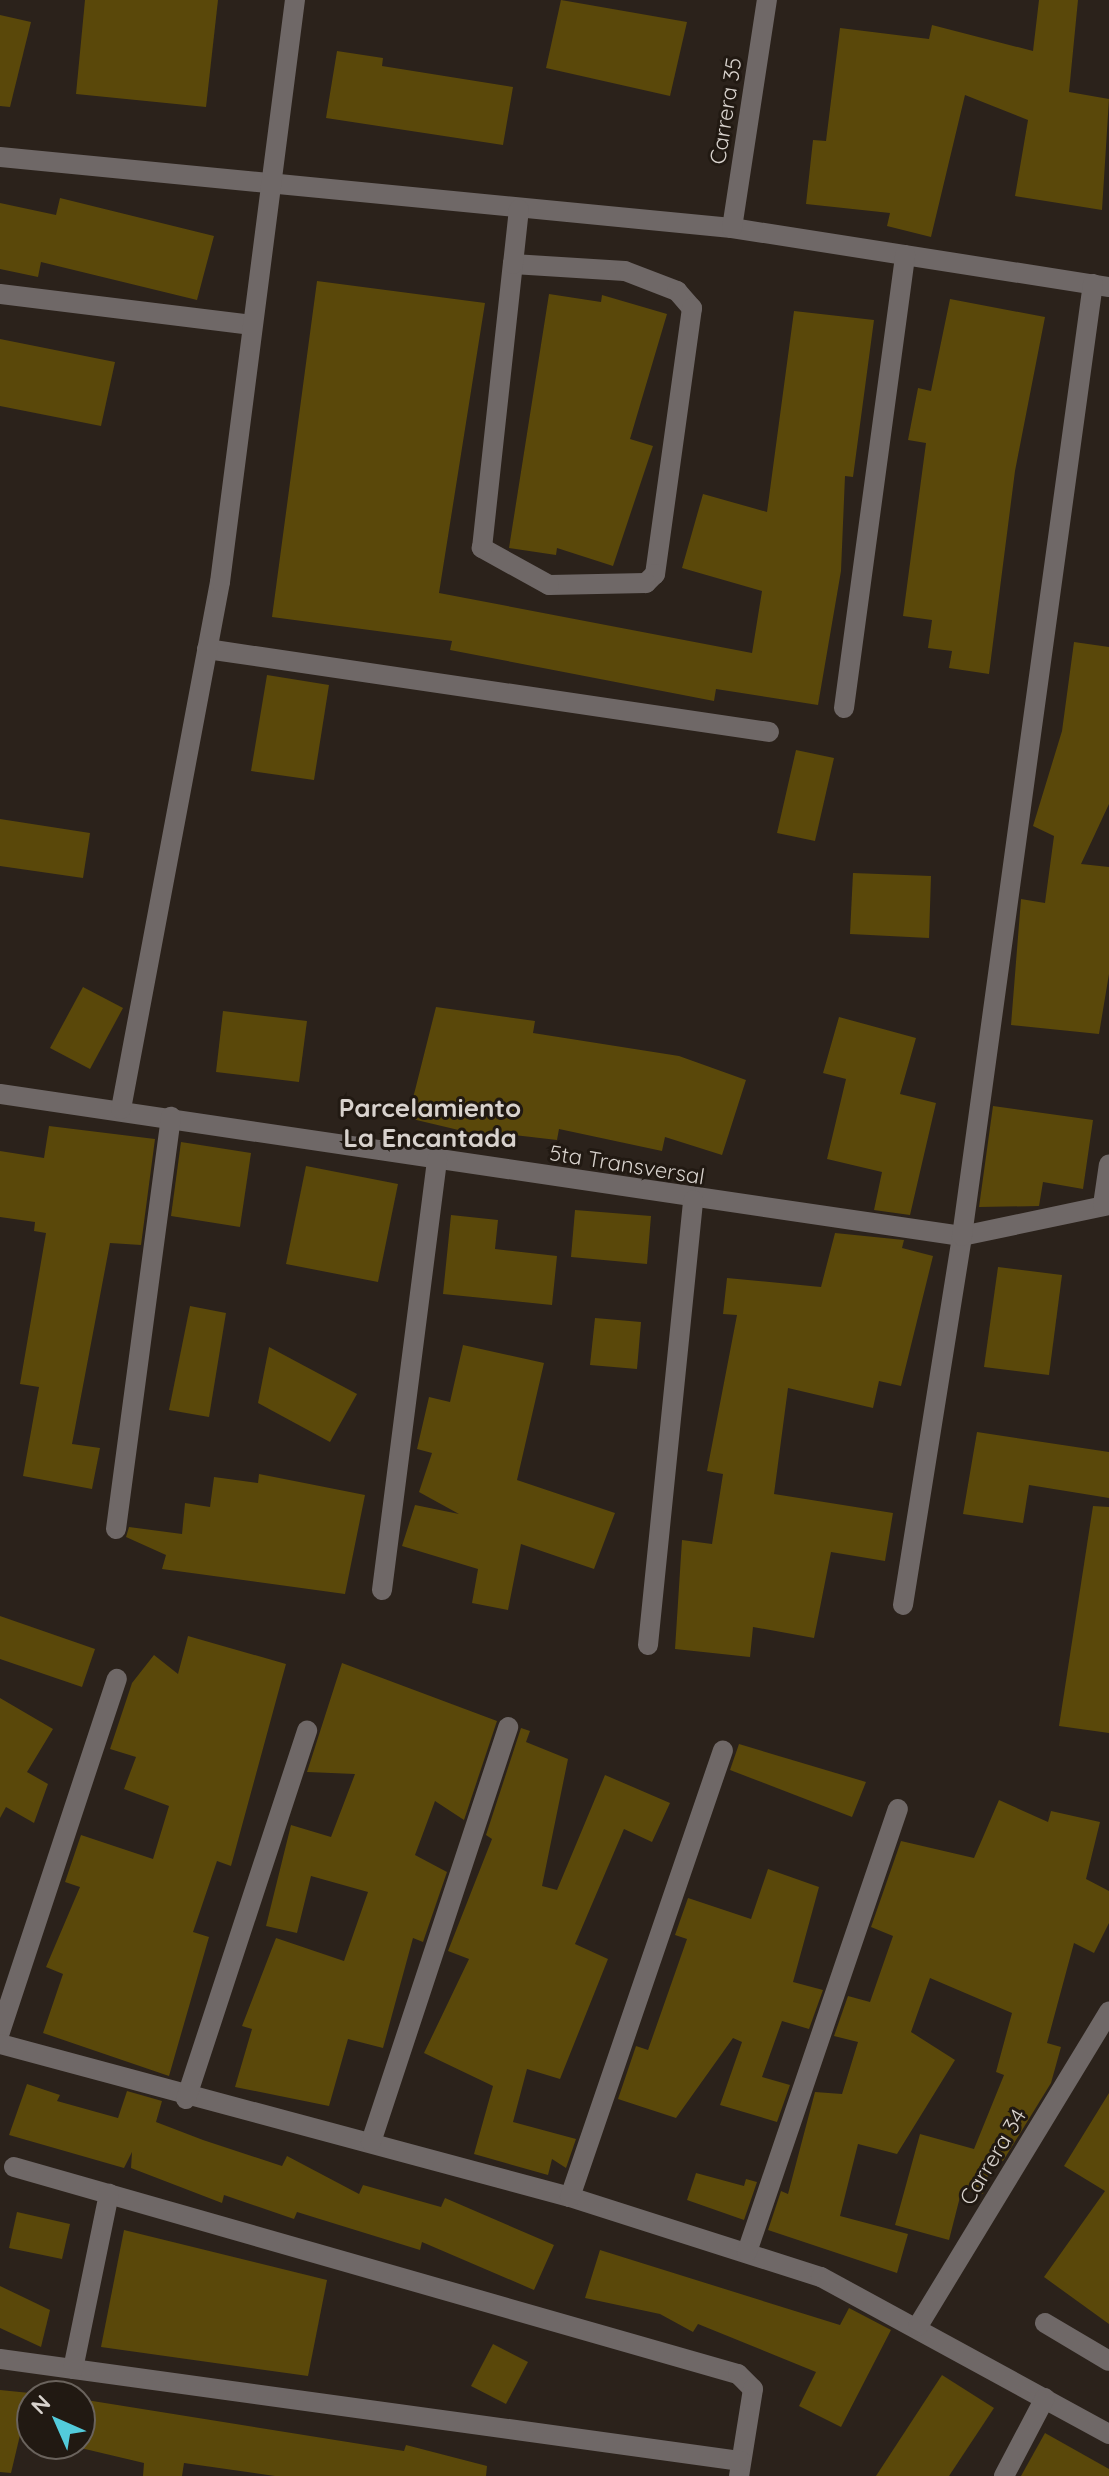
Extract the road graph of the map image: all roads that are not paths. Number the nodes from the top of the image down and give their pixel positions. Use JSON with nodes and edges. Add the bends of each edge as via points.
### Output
{"nodes":[{"id":1,"x":295,"y":0,"type":"edge"},
{"id":2,"x":767,"y":0,"type":"edge"},
{"id":3,"x":0,"y":157,"type":"edge"},
{"id":4,"x":271,"y":186,"type":"junction"},
{"id":5,"x":519,"y":209,"type":"junction"},
{"id":6,"x":732,"y":228,"type":"junction"},
{"id":7,"x":905,"y":255,"type":"junction"},
{"id":8,"x":513,"y":264,"type":"junction"},
{"id":9,"x":1101,"y":286,"type":"edge"},
{"id":10,"x":0,"y":294,"type":"edge"},
{"id":11,"x":252,"y":325,"type":"junction"},
{"id":12,"x":207,"y":649,"type":"junction"},
{"id":13,"x":844,"y":708,"type":"dead end"},
{"id":14,"x":769,"y":732,"type":"dead end"},
{"id":15,"x":0,"y":1094,"type":"edge"},
{"id":16,"x":121,"y":1109,"type":"junction"},
{"id":17,"x":171,"y":1117,"type":"junction"},
{"id":18,"x":437,"y":1159,"type":"junction"},
{"id":19,"x":1109,"y":1164,"type":"edge"},
{"id":20,"x":693,"y":1200,"type":"junction"},
{"id":21,"x":1106,"y":1205,"type":"edge"},
{"id":22,"x":962,"y":1236,"type":"junction"},
{"id":23,"x":116,"y":1529,"type":"dead end"},
{"id":24,"x":382,"y":1590,"type":"dead end"},
{"id":25,"x":903,"y":1605,"type":"dead end"},
{"id":26,"x":648,"y":1645,"type":"dead end"},
{"id":27,"x":117,"y":1679,"type":"dead end"},
{"id":28,"x":508,"y":1727,"type":"dead end"},
{"id":29,"x":307,"y":1730,"type":"dead end"},
{"id":30,"x":723,"y":1751,"type":"dead end"},
{"id":31,"x":898,"y":1809,"type":"dead end"},
{"id":32,"x":1109,"y":2012,"type":"edge"},
{"id":33,"x":0,"y":2032,"type":"edge"},
{"id":34,"x":0,"y":2044,"type":"edge"},
{"id":35,"x":186,"y":2099,"type":"junction"},
{"id":36,"x":371,"y":2142,"type":"junction"},
{"id":37,"x":14,"y":2167,"type":"dead end"},
{"id":38,"x":109,"y":2194,"type":"junction"},
{"id":39,"x":570,"y":2197,"type":"junction"},
{"id":40,"x":747,"y":2252,"type":"junction"},
{"id":41,"x":1045,"y":2323,"type":"dead end"},
{"id":42,"x":918,"y":2326,"type":"junction"},
{"id":43,"x":0,"y":2359,"type":"edge"},
{"id":44,"x":1109,"y":2361,"type":"edge"},
{"id":45,"x":73,"y":2369,"type":"junction"},
{"id":46,"x":1045,"y":2398,"type":"junction"},
{"id":47,"x":1109,"y":2434,"type":"edge"},
{"id":48,"x":740,"y":2469,"type":"edge"},
{"id":49,"x":1004,"y":2476,"type":"edge"}],
"edges":[{"from":1,"to":4,"type":"street"},
{"from":2,"to":6,"type":"street","name":"Carrera 35"},
{"from":3,"to":4,"type":"street"},
{"from":4,"to":5,"type":"street"},
{"from":4,"to":11,"type":"street"},
{"from":5,"to":6,"type":"street"},
{"from":5,"to":8,"type":"street"},
{"from":6,"to":7,"type":"street"},
{"from":7,"to":9,"type":"street"},
{"from":7,"to":13,"type":"street"},
{"from":8,"to":8,"type":"street","via":[[482,548],[549,585],[646,583],[655,574],[692,308],[677,291],[625,271]]},
{"from":9,"to":22,"type":"street"},
{"from":10,"to":11,"type":"street"},
{"from":11,"to":12,"type":"street"},
{"from":12,"to":14,"type":"street"},
{"from":12,"to":16,"type":"street"},
{"from":15,"to":16,"type":"street","name":"5ta Transversal"},
{"from":16,"to":17,"type":"street","name":"5ta Transversal"},
{"from":17,"to":18,"type":"street","name":"5ta Transversal"},
{"from":17,"to":23,"type":"street"},
{"from":18,"to":20,"type":"street","name":"5ta Transversal"},
{"from":18,"to":24,"type":"street"},
{"from":19,"to":21,"type":"street"},
{"from":20,"to":22,"type":"street","name":"5ta Transversal"},
{"from":20,"to":26,"type":"street"},
{"from":21,"to":22,"type":"street"},
{"from":22,"to":25,"type":"street"},
{"from":27,"to":33,"type":"street"},
{"from":28,"to":36,"type":"street"},
{"from":29,"to":35,"type":"street"},
{"from":30,"to":39,"type":"street"},
{"from":31,"to":40,"type":"street"},
{"from":32,"to":42,"type":"street","name":"Carrera 34"},
{"from":34,"to":35,"type":"street"},
{"from":35,"to":36,"type":"street"},
{"from":36,"to":39,"type":"street"},
{"from":37,"to":38,"type":"street"},
{"from":38,"to":45,"type":"street"},
{"from":38,"to":48,"type":"street","via":[[738,2374],[753,2389]]},
{"from":39,"to":40,"type":"street"},
{"from":40,"to":42,"type":"street","via":[[821,2277]]},
{"from":41,"to":44,"type":"street"},
{"from":42,"to":46,"type":"street"},
{"from":43,"to":45,"type":"street"},
{"from":45,"to":48,"type":"street"},
{"from":46,"to":47,"type":"street"},
{"from":46,"to":49,"type":"street"}]}
